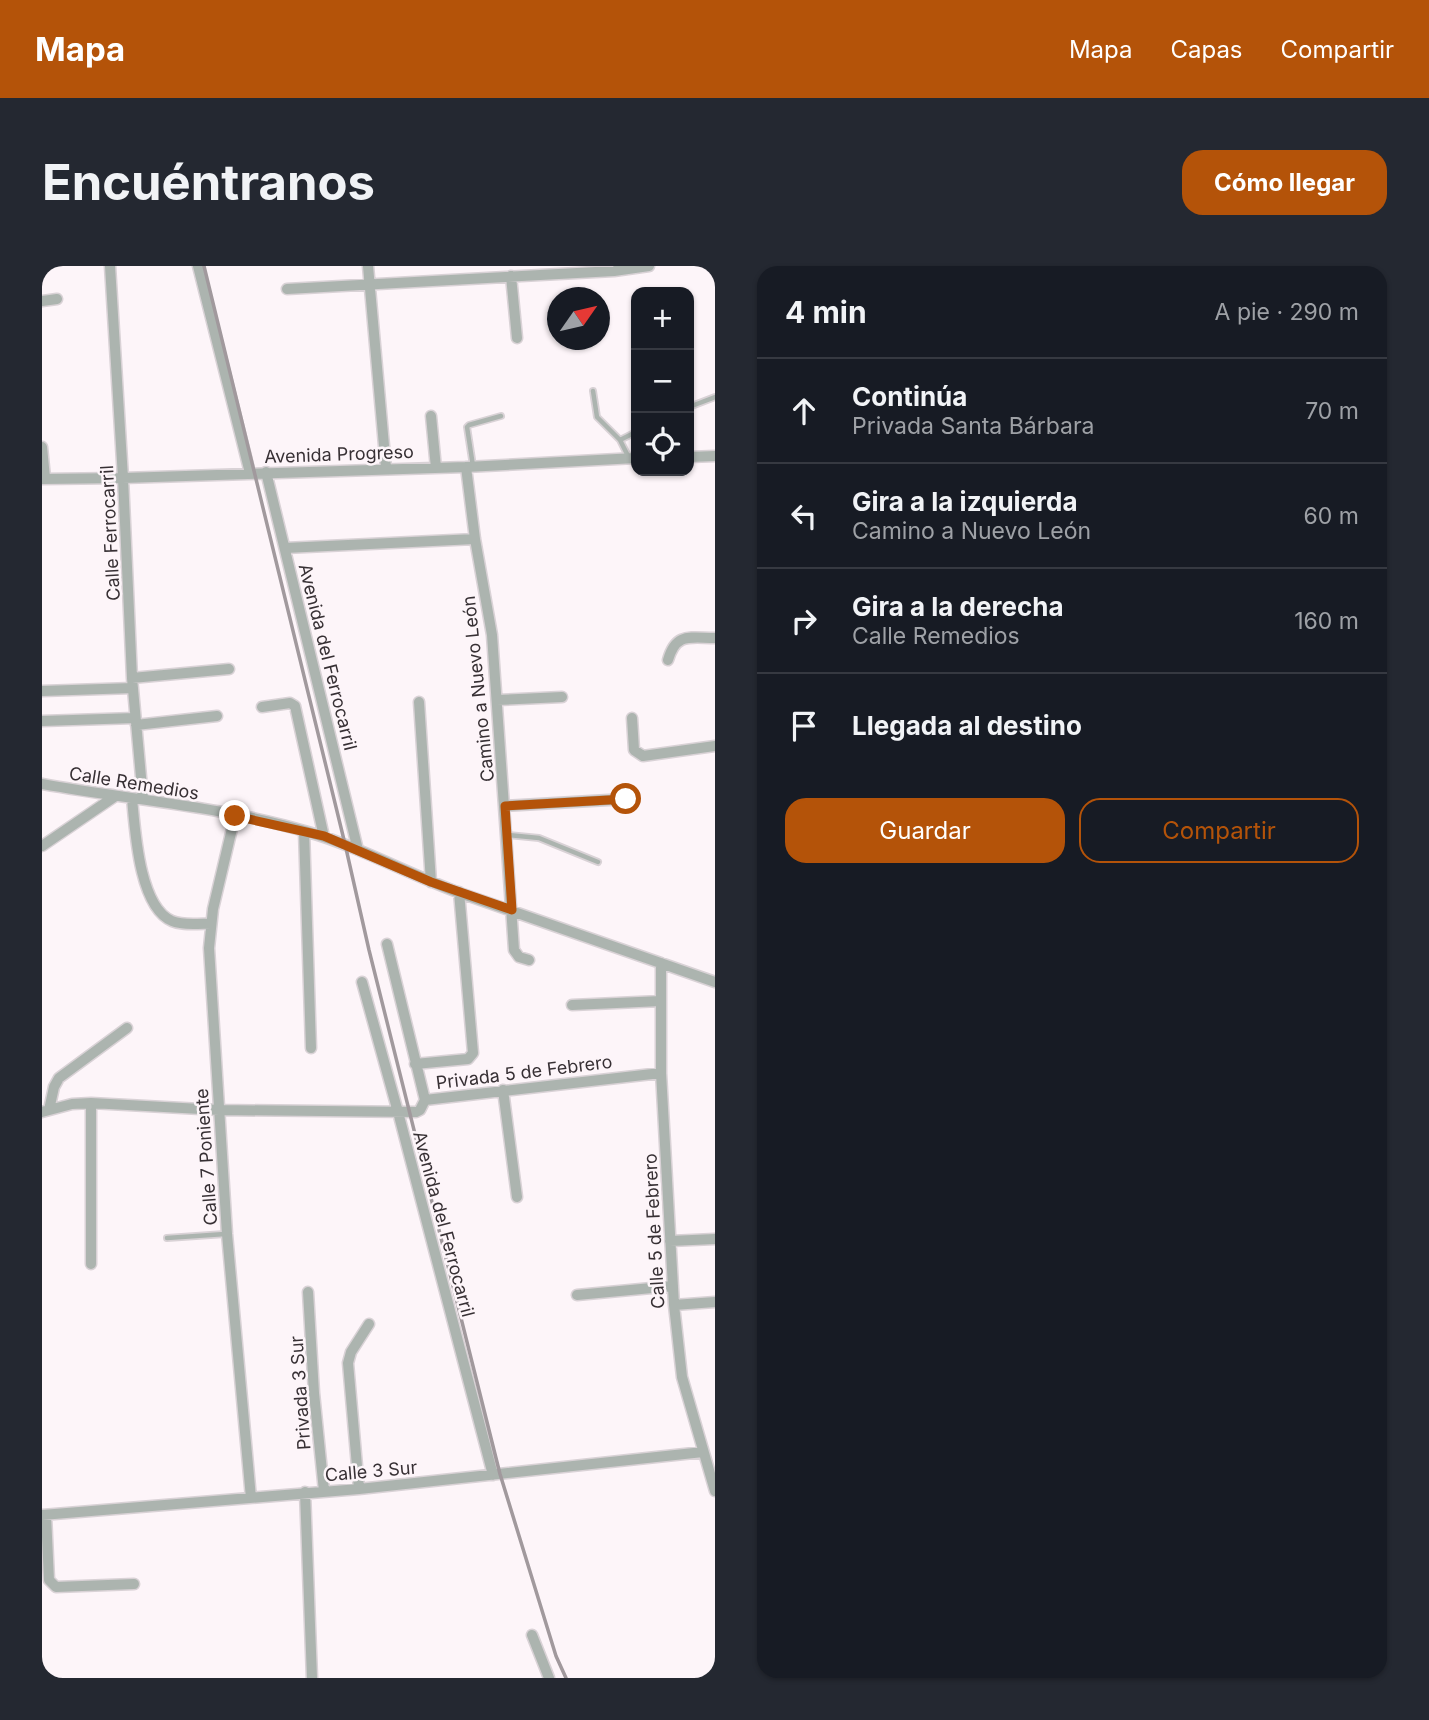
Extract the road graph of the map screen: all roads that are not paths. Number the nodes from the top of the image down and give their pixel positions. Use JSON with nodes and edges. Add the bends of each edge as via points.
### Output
{"nodes":[{"id":1,"x":110,"y":266,"type":"edge"},
{"id":2,"x":198,"y":266,"type":"edge"},
{"id":3,"x":368,"y":266,"type":"edge"},
{"id":4,"x":649,"y":266,"type":"edge"},
{"id":5,"x":616,"y":268,"type":"edge"},
{"id":6,"x":511,"y":276,"type":"junction"},
{"id":7,"x":368,"y":284,"type":"junction"},
{"id":8,"x":287,"y":289,"type":"dead end"},
{"id":9,"x":57,"y":299,"type":"dead end"},
{"id":10,"x":42,"y":301,"type":"edge"},
{"id":11,"x":517,"y":338,"type":"dead end"},
{"id":12,"x":593,"y":391,"type":"dead end"},
{"id":13,"x":715,"y":397,"type":"edge"},
{"id":14,"x":694,"y":405,"type":"edge"},
{"id":15,"x":501,"y":415,"type":"dead end"},
{"id":16,"x":432,"y":416,"type":"dead end"},
{"id":17,"x":631,"y":434,"type":"edge"},
{"id":18,"x":620,"y":440,"type":"junction"},
{"id":19,"x":42,"y":447,"type":"edge"},
{"id":20,"x":631,"y":455,"type":"edge"},
{"id":21,"x":715,"y":456,"type":"edge"},
{"id":22,"x":694,"y":457,"type":"edge"},
{"id":23,"x":631,"y":458,"type":"edge"},
{"id":24,"x":470,"y":467,"type":"junction"},
{"id":25,"x":386,"y":468,"type":"junction"},
{"id":26,"x":436,"y":468,"type":"junction"},
{"id":27,"x":267,"y":472,"type":"junction"},
{"id":28,"x":250,"y":473,"type":"junction"},
{"id":29,"x":123,"y":478,"type":"junction"},
{"id":30,"x":44,"y":479,"type":"edge"},
{"id":31,"x":475,"y":539,"type":"junction"},
{"id":32,"x":285,"y":548,"type":"junction"},
{"id":33,"x":715,"y":638,"type":"edge"},
{"id":34,"x":668,"y":660,"type":"dead end"},
{"id":35,"x":229,"y":669,"type":"dead end"},
{"id":36,"x":132,"y":683,"type":"junction"},
{"id":37,"x":42,"y":691,"type":"edge"},
{"id":38,"x":562,"y":697,"type":"dead end"},
{"id":39,"x":497,"y":700,"type":"junction"},
{"id":40,"x":419,"y":702,"type":"dead end"},
{"id":41,"x":262,"y":707,"type":"dead end"},
{"id":42,"x":217,"y":716,"type":"dead end"},
{"id":43,"x":632,"y":718,"type":"dead end"},
{"id":44,"x":42,"y":721,"type":"edge"},
{"id":45,"x":136,"y":721,"type":"junction"},
{"id":46,"x":715,"y":746,"type":"edge"},
{"id":47,"x":42,"y":784,"type":"edge"},
{"id":48,"x":114,"y":797,"type":"junction"},
{"id":49,"x":138,"y":799,"type":"junction"},
{"id":50,"x":626,"y":799,"type":"dead end"},
{"id":51,"x":505,"y":806,"type":"junction"},
{"id":52,"x":235,"y":816,"type":"junction"},
{"id":53,"x":304,"y":831,"type":"junction"},
{"id":54,"x":507,"y":835,"type":"junction"},
{"id":55,"x":324,"y":836,"type":"junction"},
{"id":56,"x":42,"y":846,"type":"edge"},
{"id":57,"x":358,"y":850,"type":"junction"},
{"id":58,"x":598,"y":862,"type":"dead end"},
{"id":59,"x":431,"y":882,"type":"junction"},
{"id":60,"x":459,"y":892,"type":"junction"},
{"id":61,"x":512,"y":910,"type":"junction"},
{"id":62,"x":211,"y":924,"type":"junction"},
{"id":63,"x":387,"y":944,"type":"dead end"},
{"id":64,"x":529,"y":960,"type":"dead end"},
{"id":65,"x":661,"y":963,"type":"junction"},
{"id":66,"x":362,"y":982,"type":"dead end"},
{"id":67,"x":715,"y":982,"type":"edge"},
{"id":68,"x":661,"y":1001,"type":"junction"},
{"id":69,"x":572,"y":1005,"type":"dead end"},
{"id":70,"x":127,"y":1028,"type":"dead end"},
{"id":71,"x":311,"y":1048,"type":"dead end"},
{"id":72,"x":415,"y":1065,"type":"junction"},
{"id":73,"x":661,"y":1073,"type":"junction"},
{"id":74,"x":503,"y":1090,"type":"junction"},
{"id":75,"x":425,"y":1100,"type":"junction"},
{"id":76,"x":91,"y":1103,"type":"junction"},
{"id":77,"x":219,"y":1110,"type":"junction"},
{"id":78,"x":45,"y":1111,"type":"edge"},
{"id":79,"x":398,"y":1112,"type":"junction"},
{"id":80,"x":517,"y":1197,"type":"dead end"},
{"id":81,"x":226,"y":1234,"type":"junction"},
{"id":82,"x":167,"y":1238,"type":"dead end"},
{"id":83,"x":715,"y":1239,"type":"edge"},
{"id":84,"x":670,"y":1241,"type":"junction"},
{"id":85,"x":91,"y":1264,"type":"dead end"},
{"id":86,"x":673,"y":1286,"type":"junction"},
{"id":87,"x":309,"y":1292,"type":"dead end"},
{"id":88,"x":577,"y":1295,"type":"dead end"},
{"id":89,"x":715,"y":1302,"type":"edge"},
{"id":90,"x":674,"y":1305,"type":"junction"},
{"id":91,"x":369,"y":1324,"type":"dead end"},
{"id":92,"x":703,"y":1452,"type":"junction"},
{"id":93,"x":493,"y":1475,"type":"junction"},
{"id":94,"x":359,"y":1489,"type":"junction"},
{"id":95,"x":324,"y":1491,"type":"junction"},
{"id":96,"x":715,"y":1491,"type":"edge"},
{"id":97,"x":305,"y":1492,"type":"junction"},
{"id":98,"x":251,"y":1497,"type":"junction"},
{"id":99,"x":44,"y":1515,"type":"edge"},
{"id":100,"x":134,"y":1584,"type":"dead end"},
{"id":101,"x":532,"y":1635,"type":"dead end"},
{"id":102,"x":312,"y":1678,"type":"edge"},
{"id":103,"x":549,"y":1678,"type":"edge"}],
"edges":[{"from":1,"to":29,"type":"street","name":"Calle Ferrocarril"},
{"from":2,"to":28,"type":"street"},
{"from":3,"to":7,"type":"street"},
{"from":4,"to":5,"type":"street"},
{"from":5,"to":6,"type":"street"},
{"from":6,"to":7,"type":"street"},
{"from":6,"to":11,"type":"street"},
{"from":7,"to":8,"type":"street"},
{"from":7,"to":25,"type":"street"},
{"from":9,"to":10,"type":"street"},
{"from":12,"to":18,"type":"lane","via":[[597,417]]},
{"from":13,"to":14,"type":"lane"},
{"from":15,"to":24,"type":"lane","via":[[467,427]]},
{"from":16,"to":26,"type":"street"},
{"from":17,"to":18,"type":"lane"},
{"from":18,"to":20,"type":"lane"},
{"from":19,"to":30,"type":"street"},
{"from":21,"to":22,"type":"street"},
{"from":23,"to":24,"type":"street","name":"Avenida Progreso"},
{"from":24,"to":26,"type":"street","name":"Avenida Progreso"},
{"from":24,"to":31,"type":"street","name":"Camino a Nuevo León"},
{"from":25,"to":26,"type":"street","name":"Avenida Progreso"},
{"from":25,"to":27,"type":"street","name":"Avenida Progreso"},
{"from":27,"to":28,"type":"street","name":"Avenida Progreso"},
{"from":27,"to":32,"type":"street","name":"Avenida del Ferrocarril"},
{"from":28,"to":29,"type":"street","name":"Avenida Progreso"},
{"from":29,"to":30,"type":"street","name":"Avenida Progreso"},
{"from":29,"to":36,"type":"street","name":"Calle Ferrocarril"},
{"from":31,"to":32,"type":"street"},
{"from":31,"to":39,"type":"street","name":"Camino a Nuevo León","via":[[492,635]]},
{"from":32,"to":57,"type":"street","name":"Avenida del Ferrocarril"},
{"from":33,"to":34,"type":"street","via":[[677,640]]},
{"from":35,"to":36,"type":"street"},
{"from":36,"to":37,"type":"street"},
{"from":36,"to":45,"type":"street","name":"Calle Ferrocarril"},
{"from":38,"to":39,"type":"street"},
{"from":39,"to":51,"type":"street","name":"Camino a Nuevo León"},
{"from":40,"to":59,"type":"street"},
{"from":41,"to":55,"type":"street","via":[[295,706]]},
{"from":42,"to":45,"type":"street"},
{"from":43,"to":46,"type":"street","via":[[637,754]]},
{"from":44,"to":45,"type":"street"},
{"from":45,"to":49,"type":"street","name":"Calle Ferrocarril"},
{"from":47,"to":48,"type":"street","name":"Calle Remedios"},
{"from":48,"to":49,"type":"street","name":"Calle Remedios"},
{"from":48,"to":56,"type":"street"},
{"from":49,"to":52,"type":"street","name":"Calle Remedios"},
{"from":49,"to":62,"type":"street","name":"Calle Ferrocarril","via":[[143,877],[151,899],[173,922]]},
{"from":50,"to":51,"type":"street"},
{"from":51,"to":54,"type":"street","name":"Camino a Nuevo León"},
{"from":52,"to":53,"type":"street","name":"Calle Remedios"},
{"from":52,"to":62,"type":"street","name":"Calle 7 Poniente"},
{"from":53,"to":55,"type":"street","name":"Calle Remedios"},
{"from":53,"to":71,"type":"street"},
{"from":54,"to":58,"type":"lane","via":[[539,838]]},
{"from":54,"to":61,"type":"street","name":"Camino a Nuevo León"},
{"from":55,"to":57,"type":"street","name":"Calle Remedios"},
{"from":57,"to":59,"type":"street","name":"Calle Remedios"},
{"from":59,"to":60,"type":"street","name":"Calle Remedios"},
{"from":60,"to":61,"type":"street","name":"Calle Remedios"},
{"from":60,"to":72,"type":"street","via":[[473,1053],[468,1059]]},
{"from":61,"to":64,"type":"street","name":"Camino a Nuevo León","via":[[514,950]]},
{"from":61,"to":65,"type":"street","name":"Calle Remedios"},
{"from":62,"to":77,"type":"street","name":"Calle 7 Poniente"},
{"from":63,"to":72,"type":"street"},
{"from":65,"to":67,"type":"street","name":"Calle Remedios"},
{"from":65,"to":68,"type":"street","name":"Calle 5 de Febrero"},
{"from":66,"to":79,"type":"street","name":"Avenida del Ferrocarril"},
{"from":68,"to":69,"type":"street"},
{"from":68,"to":73,"type":"street","name":"Calle 5 de Febrero"},
{"from":70,"to":78,"type":"street","via":[[60,1078]]},
{"from":72,"to":75,"type":"street"},
{"from":73,"to":74,"type":"street","name":"Privada 5 de Febrero"},
{"from":73,"to":84,"type":"street","name":"Calle 5 de Febrero"},
{"from":74,"to":75,"type":"street","name":"Privada 5 de Febrero"},
{"from":74,"to":80,"type":"street"},
{"from":75,"to":79,"type":"street","name":"Privada 5 de Febrero","via":[[416,1112]]},
{"from":76,"to":77,"type":"street"},
{"from":76,"to":78,"type":"street"},
{"from":76,"to":85,"type":"street"},
{"from":77,"to":79,"type":"street"},
{"from":77,"to":81,"type":"street","name":"Calle 7 Poniente"},
{"from":79,"to":93,"type":"street","name":"Avenida del Ferrocarril"},
{"from":81,"to":82,"type":"lane"},
{"from":81,"to":98,"type":"street","name":"Calle 7 Poniente"},
{"from":83,"to":84,"type":"street"},
{"from":84,"to":86,"type":"street","name":"Calle 5 de Febrero"},
{"from":86,"to":88,"type":"street"},
{"from":86,"to":90,"type":"street","name":"Calle 5 de Febrero"},
{"from":87,"to":95,"type":"street","name":"Privada 3 Sur"},
{"from":89,"to":90,"type":"street"},
{"from":90,"to":92,"type":"street","name":"Calle 5 de Febrero","via":[[682,1377]]},
{"from":91,"to":94,"type":"street","via":[[348,1363]]},
{"from":92,"to":93,"type":"street","name":"Calle 3 Sur"},
{"from":92,"to":96,"type":"street","name":"Calle 5 de Febrero"},
{"from":93,"to":94,"type":"street","name":"Calle 3 Sur"},
{"from":94,"to":95,"type":"street","name":"Calle 3 Sur"},
{"from":95,"to":97,"type":"street","name":"Calle 3 Sur"},
{"from":97,"to":98,"type":"street","name":"Calle 3 Sur"},
{"from":97,"to":102,"type":"street"},
{"from":98,"to":99,"type":"street","name":"Calle 3 Sur"},
{"from":99,"to":100,"type":"street","via":[[52,1585]]},
{"from":101,"to":103,"type":"street"}]}
